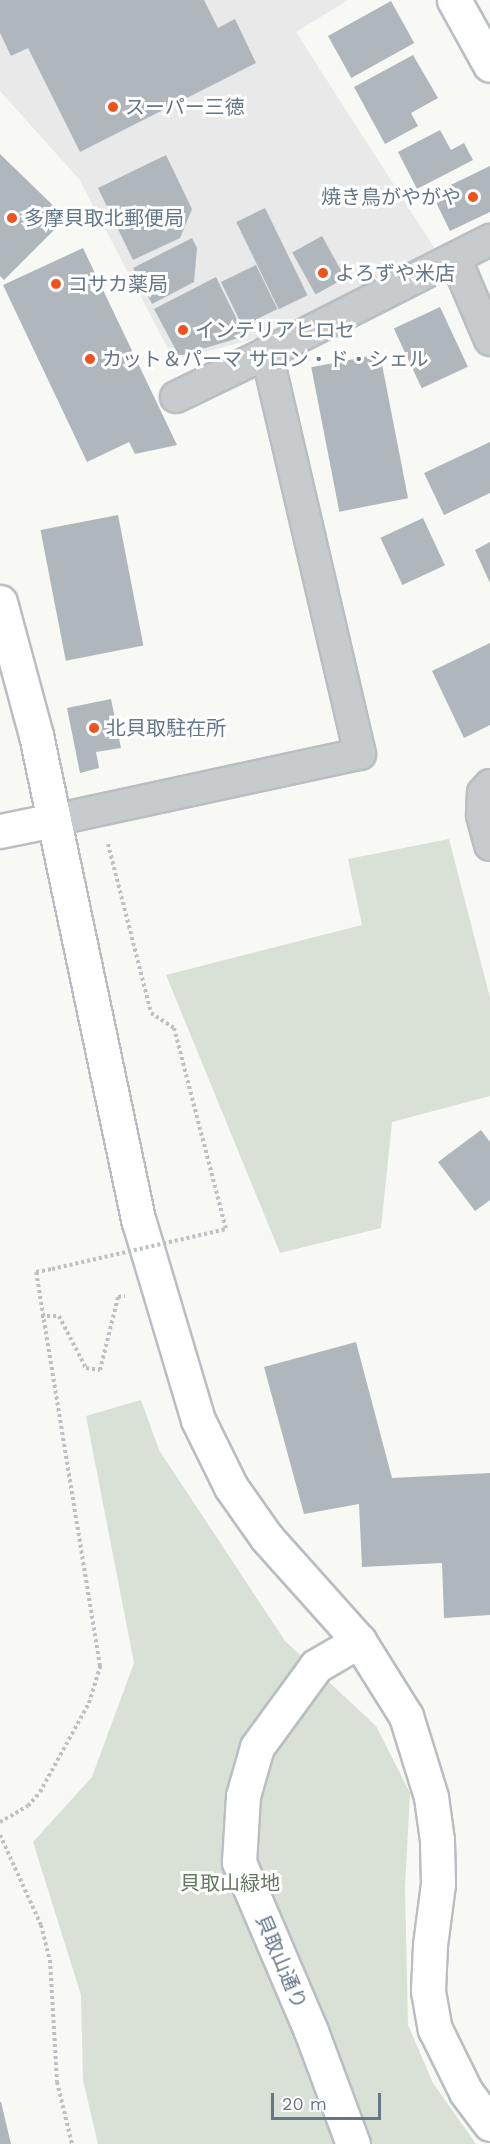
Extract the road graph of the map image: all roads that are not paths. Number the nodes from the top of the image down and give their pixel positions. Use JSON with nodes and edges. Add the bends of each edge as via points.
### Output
{"nodes":[{"id":1,"x":454,"y":0,"type":"edge"},
{"id":2,"x":490,"y":65,"type":"edge"},
{"id":3,"x":490,"y":240,"type":"edge"},
{"id":4,"x":455,"y":258,"type":"junction"},
{"id":5,"x":490,"y":340,"type":"edge"},
{"id":6,"x":267,"y":353,"type":"junction"},
{"id":7,"x":176,"y":397,"type":"dead end"},
{"id":8,"x":0,"y":602,"type":"edge"},
{"id":9,"x":490,"y":784,"type":"edge"},
{"id":10,"x":64,"y":818,"type":"junction"},
{"id":11,"x":0,"y":831,"type":"edge"},
{"id":12,"x":490,"y":845,"type":"edge"},
{"id":13,"x":359,"y":1641,"type":"junction"},
{"id":14,"x":490,"y":2124,"type":"edge"},
{"id":15,"x":353,"y":2144,"type":"edge"}],
"edges":[{"from":1,"to":2,"type":"street"},
{"from":3,"to":4,"type":"street"},
{"from":4,"to":5,"type":"street"},
{"from":4,"to":6,"type":"street"},
{"from":6,"to":7,"type":"street"},
{"from":6,"to":10,"type":"street","via":[[360,754]]},
{"from":8,"to":10,"type":"street","via":[[36,735]]},
{"from":9,"to":12,"type":"street","via":[[483,793],[482,816]]},
{"from":10,"to":11,"type":"street"},
{"from":10,"to":13,"type":"street","via":[[139,1222],[198,1420],[231,1486],[267,1538]]},
{"from":13,"to":14,"type":"street","via":[[406,1716],[429,1786],[437,1840],[438,1884],[428,1991],[435,2029],[466,2092]]},
{"from":13,"to":15,"type":"street","name":"貝取山通り","via":[[316,1666],[256,1747],[243,1796],[239,1862],[311,2031]]}]}
